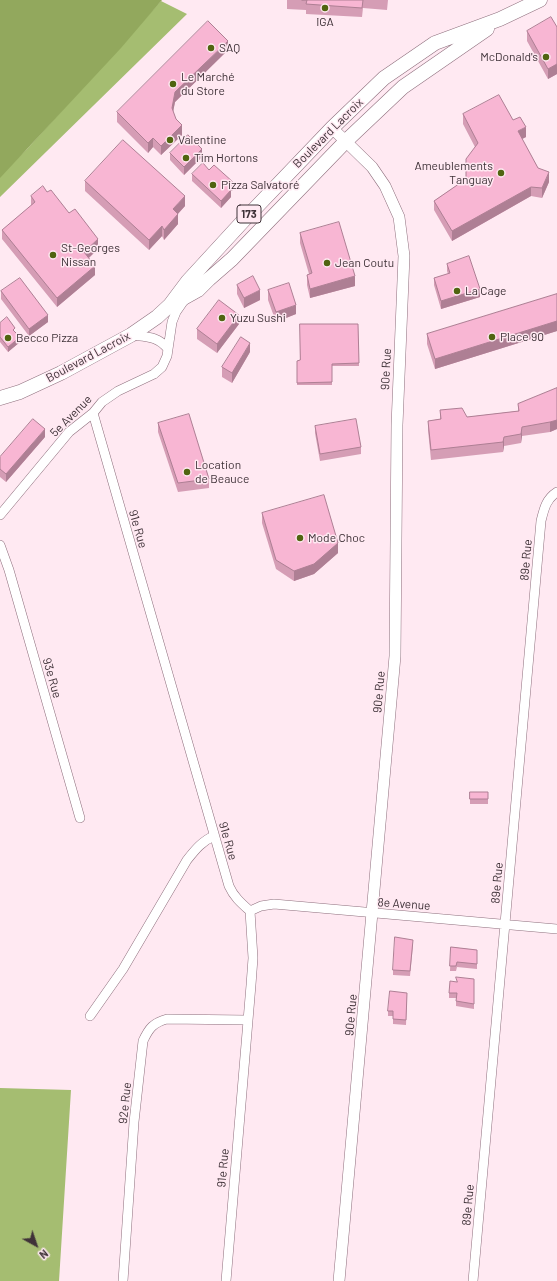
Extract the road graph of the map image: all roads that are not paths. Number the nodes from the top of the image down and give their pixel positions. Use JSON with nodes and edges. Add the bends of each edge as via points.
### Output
{"nodes":[{"id":1,"x":540,"y":0,"type":"edge"},
{"id":2,"x":500,"y":19,"type":"junction"},
{"id":3,"x":332,"y":128,"type":"junction"},
{"id":4,"x":346,"y":141,"type":"junction"},
{"id":5,"x":186,"y":297,"type":"junction"},
{"id":6,"x":170,"y":305,"type":"junction"},
{"id":7,"x":131,"y":335,"type":"junction"},
{"id":8,"x":168,"y":349,"type":"junction"},
{"id":9,"x":0,"y":398,"type":"edge"},
{"id":10,"x":93,"y":413,"type":"junction"},
{"id":11,"x":557,"y":492,"type":"edge"},
{"id":12,"x":0,"y":515,"type":"edge"},
{"id":13,"x":0,"y":545,"type":"edge"},
{"id":14,"x":80,"y":818,"type":"dead end"},
{"id":15,"x":214,"y":836,"type":"junction"},
{"id":16,"x":250,"y":910,"type":"junction"},
{"id":17,"x":373,"y":913,"type":"junction"},
{"id":18,"x":505,"y":924,"type":"junction"},
{"id":19,"x":557,"y":929,"type":"edge"},
{"id":20,"x":90,"y":1016,"type":"dead end"},
{"id":21,"x":247,"y":1020,"type":"junction"},
{"id":22,"x":122,"y":1281,"type":"edge"},
{"id":23,"x":226,"y":1281,"type":"edge"},
{"id":24,"x":339,"y":1281,"type":"edge"},
{"id":25,"x":473,"y":1281,"type":"edge"}],
"edges":[{"from":1,"to":2,"type":"main road","name":"Boulevard Lacroix","number":"173"},
{"from":2,"to":3,"type":"main road","name":"Boulevard Lacroix","number":"173","via":[[435,43],[413,57],[384,78]]},
{"from":2,"to":4,"type":"main road","name":"Boulevard Lacroix","number":"173","via":[[403,88]]},
{"from":3,"to":4,"type":"street","name":"90e Rue"},
{"from":3,"to":6,"type":"main road","name":"Boulevard Lacroix","number":"173","via":[[213,253]]},
{"from":4,"to":5,"type":"main road","name":"Boulevard Lacroix","number":"173","via":[[232,259],[198,290]]},
{"from":4,"to":17,"type":"street","name":"90e Rue","via":[[372,167],[385,186],[399,217],[404,256],[397,425],[395,656]]},
{"from":5,"to":6,"type":"main road","name":"Boulevard Lacroix","number":"173"},
{"from":5,"to":8,"type":"street","name":"5e Avenue","via":[[172,322]]},
{"from":6,"to":7,"type":"main road","name":"Boulevard Lacroix","number":"173"},
{"from":7,"to":8,"type":"street","via":[[157,338]]},
{"from":7,"to":9,"type":"main road","name":"Boulevard Lacroix","number":"173","via":[[61,373],[20,392]]},
{"from":8,"to":10,"type":"street","name":"5e Avenue","via":[[162,367],[154,374],[118,391],[102,402]]},
{"from":10,"to":12,"type":"street","name":"5e Avenue","via":[[70,432]]},
{"from":10,"to":15,"type":"street","name":"91e Rue"},
{"from":11,"to":18,"type":"street","name":"89e Rue","via":[[545,504],[542,520]]},
{"from":13,"to":14,"type":"street","name":"93e Rue"},
{"from":15,"to":16,"type":"street","name":"91e Rue","via":[[232,894]]},
{"from":15,"to":20,"type":"street","via":[[207,839],[187,860],[123,969]]},
{"from":16,"to":17,"type":"street","name":"8e Avenue","via":[[274,904]]},
{"from":16,"to":21,"type":"street","name":"91e Rue","via":[[253,958]]},
{"from":17,"to":18,"type":"street","name":"8e Avenue"},
{"from":17,"to":24,"type":"street","name":"90e Rue"},
{"from":18,"to":19,"type":"street","name":"8e Avenue"},
{"from":18,"to":25,"type":"street","name":"89e Rue"},
{"from":21,"to":22,"type":"street","name":"92e Rue","via":[[167,1019],[157,1022],[148,1030],[143,1041],[134,1122]]},
{"from":21,"to":23,"type":"street","name":"91e Rue"}]}
